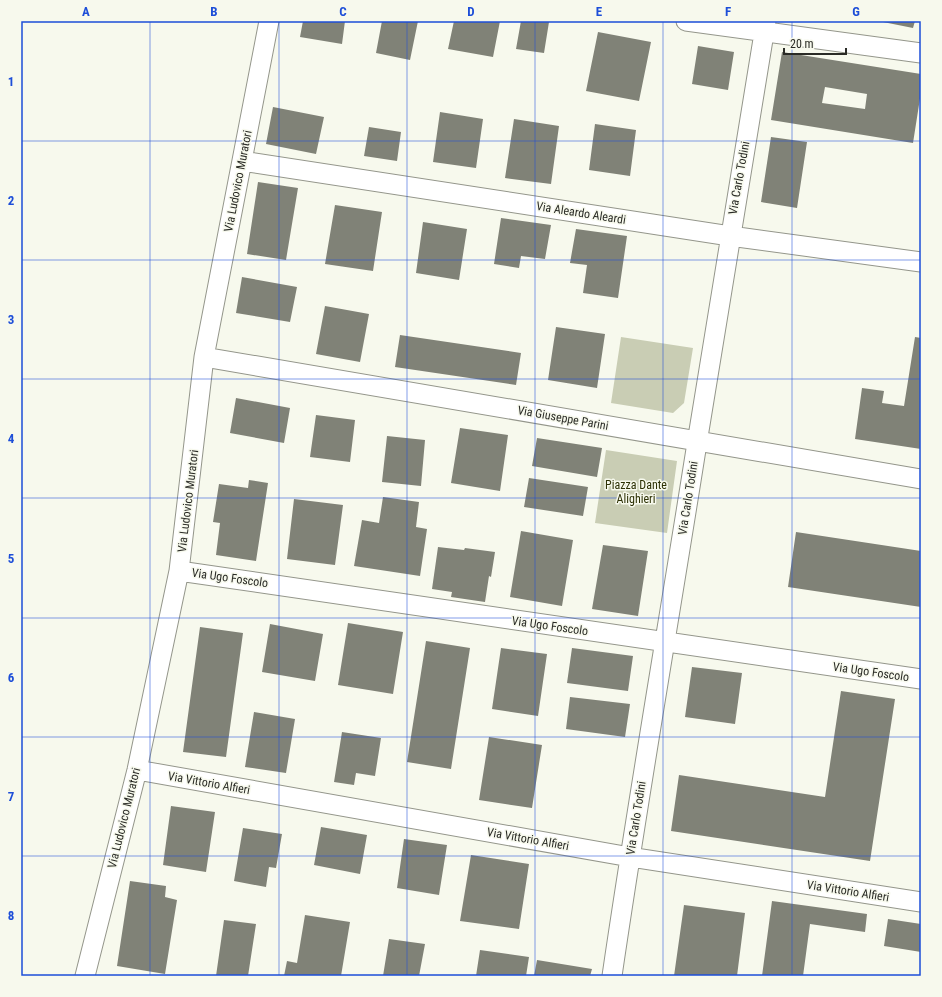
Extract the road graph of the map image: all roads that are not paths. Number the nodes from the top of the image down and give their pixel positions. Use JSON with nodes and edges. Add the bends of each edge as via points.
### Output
{"nodes":[{"id":1,"x":269,"y":21,"type":"edge"},
{"id":2,"x":686,"y":21,"type":"edge"},
{"id":3,"x":765,"y":27,"type":"edge"},
{"id":4,"x":921,"y":53,"type":"edge"},
{"id":5,"x":242,"y":161,"type":"junction"},
{"id":6,"x":730,"y":236,"type":"junction"},
{"id":7,"x":921,"y":262,"type":"edge"},
{"id":8,"x":204,"y":357,"type":"junction"},
{"id":9,"x":698,"y":440,"type":"junction"},
{"id":10,"x":921,"y":479,"type":"edge"},
{"id":11,"x":180,"y":571,"type":"junction"},
{"id":12,"x":665,"y":643,"type":"junction"},
{"id":13,"x":921,"y":680,"type":"edge"},
{"id":14,"x":137,"y":770,"type":"junction"},
{"id":15,"x":630,"y":857,"type":"junction"},
{"id":16,"x":921,"y":902,"type":"edge"},
{"id":17,"x":88,"y":975,"type":"edge"},
{"id":18,"x":612,"y":976,"type":"edge"}],
"edges":[{"from":1,"to":5,"type":"street","name":"Via Ludovico Muratori"},
{"from":2,"to":3,"type":"street"},
{"from":3,"to":4,"type":"street"},
{"from":3,"to":6,"type":"street","name":"Via Carlo Todini"},
{"from":5,"to":6,"type":"street","name":"Via Aleardo Aleardi"},
{"from":5,"to":8,"type":"street","name":"Via Ludovico Muratori"},
{"from":6,"to":7,"type":"street","name":"Via Aleardo Aleardi"},
{"from":6,"to":9,"type":"street","name":"Via Carlo Todini"},
{"from":8,"to":9,"type":"street","name":"Via Giuseppe Parini"},
{"from":8,"to":11,"type":"street","name":"Via Ludovico Muratori"},
{"from":9,"to":10,"type":"street","name":"Via Giuseppe Parini"},
{"from":9,"to":12,"type":"street","name":"Via Carlo Todini"},
{"from":11,"to":12,"type":"street","name":"Via Ugo Foscolo"},
{"from":11,"to":14,"type":"street","name":"Via Ludovico Muratori"},
{"from":12,"to":13,"type":"street","name":"Via Ugo Foscolo"},
{"from":12,"to":15,"type":"street","name":"Via Carlo Todini"},
{"from":14,"to":15,"type":"street","name":"Via Vittorio Alfieri"},
{"from":14,"to":17,"type":"street","name":"Via Ludovico Muratori"},
{"from":15,"to":16,"type":"street","name":"Via Vittorio Alfieri"},
{"from":15,"to":18,"type":"street","name":"Via Carlo Todini"}]}
